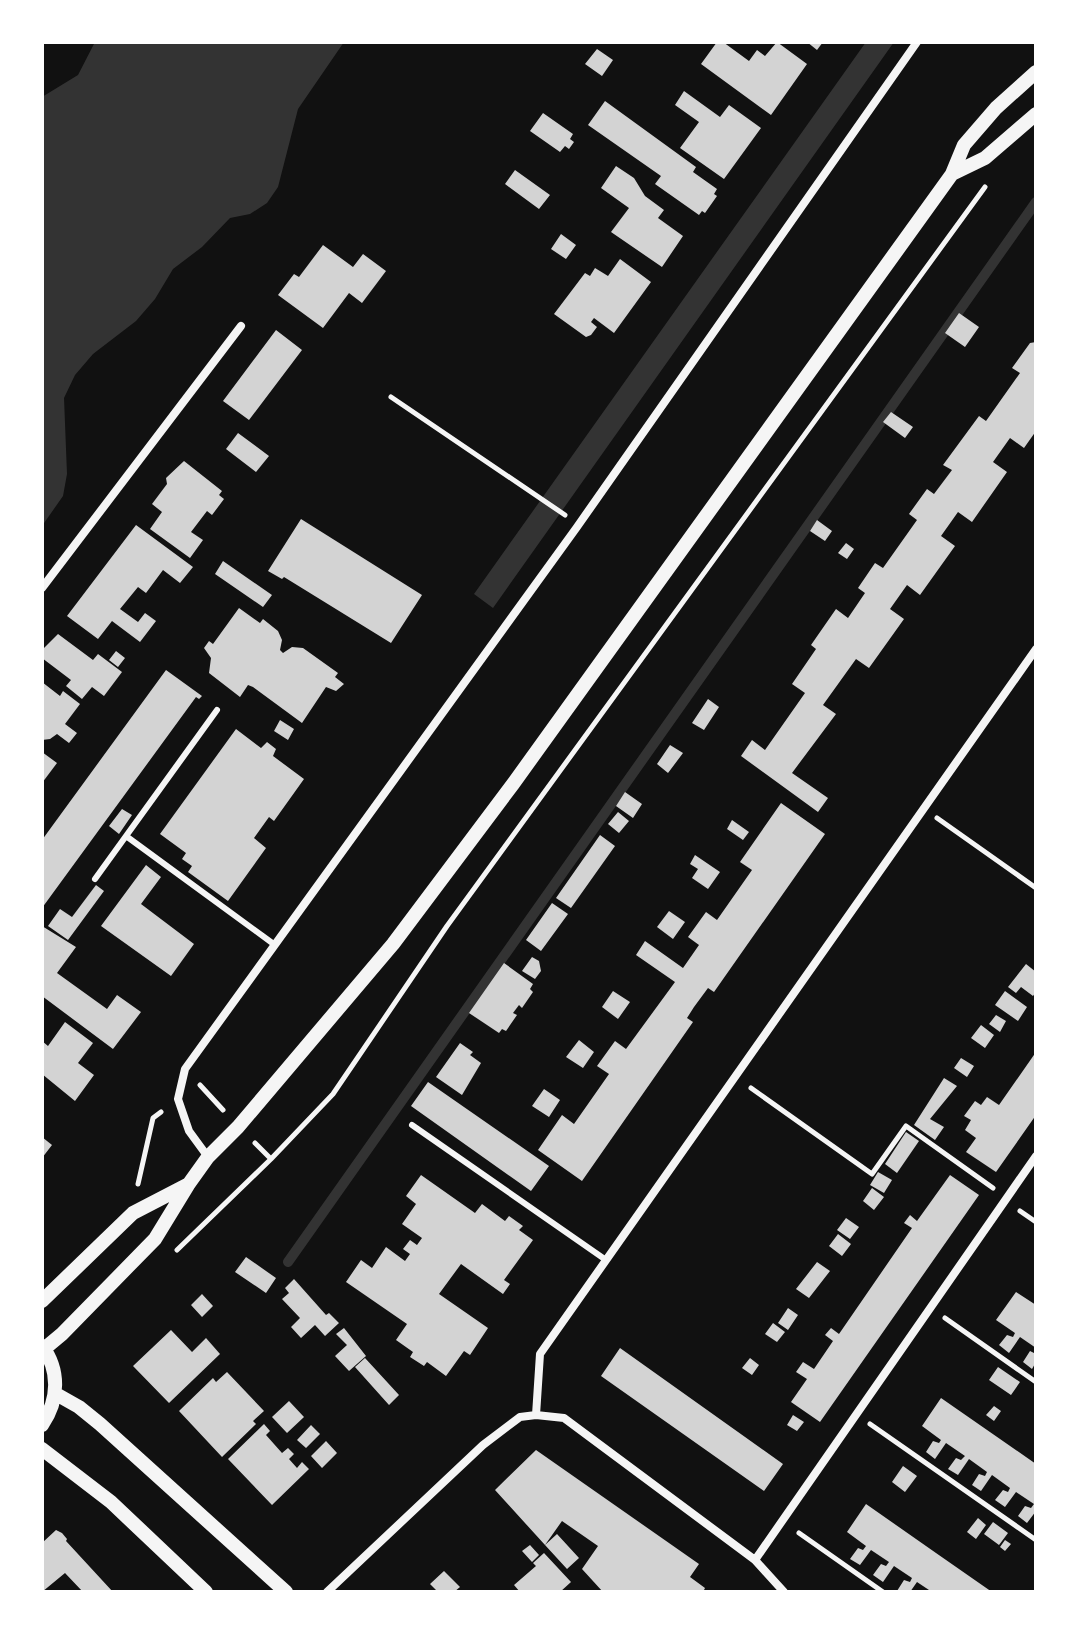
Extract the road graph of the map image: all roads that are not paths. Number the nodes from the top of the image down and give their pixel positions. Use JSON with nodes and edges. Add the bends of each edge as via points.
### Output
{"nodes":[{"id":1,"x":917,"y":42,"type":"edge"},
{"id":2,"x":1036,"y":72,"type":"edge"},
{"id":3,"x":1036,"y":114,"type":"edge"},
{"id":4,"x":952,"y":174,"type":"junction"},
{"id":5,"x":241,"y":326,"type":"dead end"},
{"id":6,"x":42,"y":588,"type":"edge"},
{"id":7,"x":1036,"y":649,"type":"edge"},
{"id":8,"x":217,"y":710,"type":"dead end"},
{"id":9,"x":126,"y":836,"type":"junction"},
{"id":10,"x":95,"y":879,"type":"dead end"},
{"id":11,"x":275,"y":945,"type":"junction"},
{"id":12,"x":412,"y":1125,"type":"dead end"},
{"id":13,"x":1036,"y":1156,"type":"edge"},
{"id":14,"x":208,"y":1157,"type":"junction"},
{"id":15,"x":188,"y":1185,"type":"junction"},
{"id":16,"x":606,"y":1260,"type":"junction"},
{"id":17,"x":42,"y":1301,"type":"edge"},
{"id":18,"x":43,"y":1348,"type":"edge"},
{"id":19,"x":56,"y":1394,"type":"junction"},
{"id":20,"x":536,"y":1415,"type":"junction"},
{"id":21,"x":42,"y":1425,"type":"edge"},
{"id":22,"x":42,"y":1449,"type":"edge"},
{"id":23,"x":755,"y":1560,"type":"junction"},
{"id":24,"x":206,"y":1592,"type":"edge"},
{"id":25,"x":286,"y":1592,"type":"edge"},
{"id":26,"x":327,"y":1592,"type":"edge"},
{"id":27,"x":784,"y":1592,"type":"edge"}],
"edges":[{"from":1,"to":11,"type":"street"},
{"from":2,"to":4,"type":"street","via":[[964,145]]},
{"from":3,"to":4,"type":"street","via":[[985,158]]},
{"from":4,"to":14,"type":"street","via":[[402,931]]},
{"from":5,"to":6,"type":"street"},
{"from":7,"to":16,"type":"street"},
{"from":8,"to":9,"type":"lane"},
{"from":9,"to":10,"type":"lane"},
{"from":9,"to":11,"type":"lane"},
{"from":11,"to":14,"type":"street","via":[[185,1069],[178,1099],[189,1131]]},
{"from":12,"to":16,"type":"lane"},
{"from":13,"to":23,"type":"street"},
{"from":14,"to":15,"type":"street"},
{"from":15,"to":17,"type":"street","via":[[133,1213]]},
{"from":15,"to":18,"type":"street","via":[[155,1239]]},
{"from":16,"to":20,"type":"street","via":[[540,1354]]},
{"from":18,"to":19,"type":"street","via":[[54,1370]]},
{"from":19,"to":21,"type":"street"},
{"from":19,"to":25,"type":"street","via":[[100,1424]]},
{"from":20,"to":23,"type":"street","via":[[564,1418]]},
{"from":20,"to":26,"type":"street","via":[[520,1417],[483,1445]]},
{"from":22,"to":24,"type":"street","via":[[111,1502]]},
{"from":23,"to":27,"type":"street"}]}
